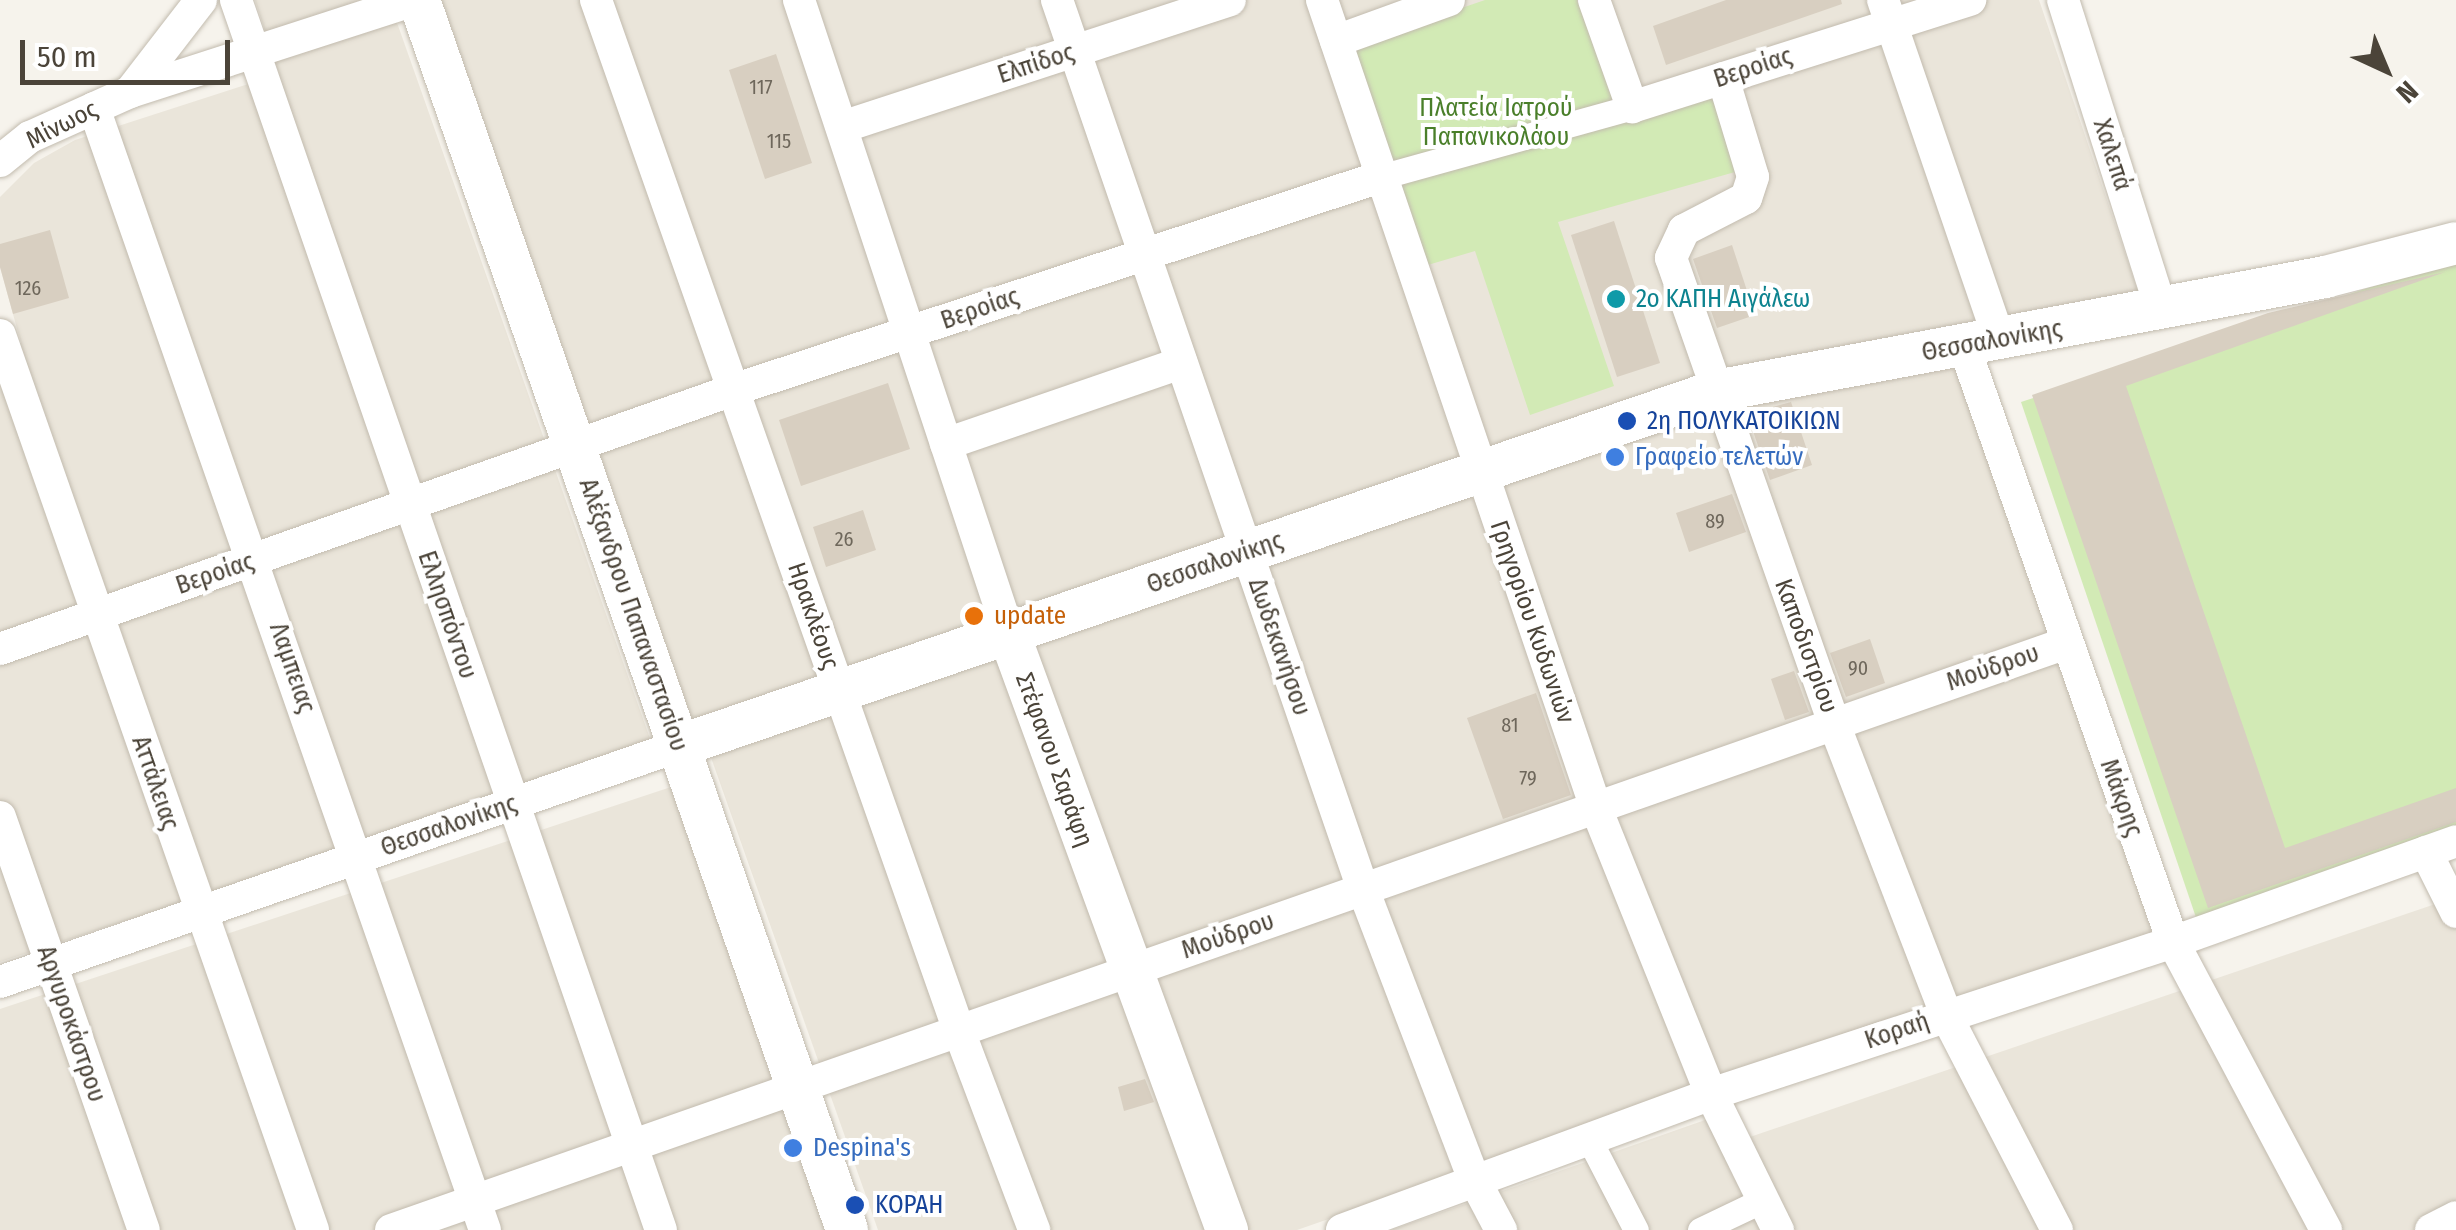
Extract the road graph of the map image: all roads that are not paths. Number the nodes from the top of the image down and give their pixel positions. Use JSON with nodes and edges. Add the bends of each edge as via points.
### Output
{"nodes":[{"id":1,"x":200,"y":0,"type":"edge"},
{"id":2,"x":236,"y":0,"type":"edge"},
{"id":3,"x":417,"y":0,"type":"edge"},
{"id":4,"x":596,"y":0,"type":"edge"},
{"id":5,"x":799,"y":0,"type":"edge"},
{"id":6,"x":1057,"y":0,"type":"edge"},
{"id":7,"x":1230,"y":0,"type":"edge"},
{"id":8,"x":1322,"y":0,"type":"edge"},
{"id":9,"x":1449,"y":0,"type":"edge"},
{"id":10,"x":1594,"y":0,"type":"edge"},
{"id":11,"x":1970,"y":0,"type":"edge"},
{"id":12,"x":2063,"y":0,"type":"edge"},
{"id":13,"x":1887,"y":12,"type":"edge"},
{"id":14,"x":1336,"y":41,"type":"junction"},
{"id":15,"x":257,"y":51,"type":"junction"},
{"id":16,"x":1075,"y":51,"type":"junction"},
{"id":17,"x":1724,"y":78,"type":"junction"},
{"id":18,"x":130,"y":92,"type":"junction"},
{"id":19,"x":1632,"y":107,"type":"junction"},
{"id":20,"x":94,"y":108,"type":"junction"},
{"id":21,"x":842,"y":127,"type":"junction"},
{"id":22,"x":0,"y":161,"type":"edge"},
{"id":23,"x":1380,"y":176,"type":"junction"},
{"id":24,"x":2456,"y":242,"type":"edge"},
{"id":25,"x":1144,"y":254,"type":"junction"},
{"id":26,"x":2161,"y":309,"type":"junction"},
{"id":27,"x":908,"y":332,"type":"junction"},
{"id":28,"x":0,"y":335,"type":"edge"},
{"id":29,"x":1981,"y":343,"type":"junction"},
{"id":30,"x":1181,"y":364,"type":"junction"},
{"id":31,"x":733,"y":390,"type":"junction"},
{"id":32,"x":1716,"y":391,"type":"junction"},
{"id":33,"x":946,"y":444,"type":"junction"},
{"id":34,"x":574,"y":445,"type":"junction"},
{"id":35,"x":1479,"y":472,"type":"junction"},
{"id":36,"x":410,"y":504,"type":"junction"},
{"id":37,"x":1246,"y":552,"type":"junction"},
{"id":38,"x":255,"y":560,"type":"junction"},
{"id":39,"x":98,"y":615,"type":"junction"},
{"id":40,"x":1009,"y":634,"type":"junction"},
{"id":41,"x":2066,"y":643,"type":"junction"},
{"id":42,"x":0,"y":649,"type":"edge"},
{"id":43,"x":840,"y":692,"type":"junction"},
{"id":44,"x":1834,"y":724,"type":"junction"},
{"id":45,"x":679,"y":746,"type":"junction"},
{"id":46,"x":511,"y":804,"type":"junction"},
{"id":47,"x":1596,"y":808,"type":"junction"},
{"id":48,"x":0,"y":817,"type":"edge"},
{"id":49,"x":2441,"y":846,"type":"edge"},
{"id":50,"x":356,"y":857,"type":"junction"},
{"id":51,"x":1363,"y":889,"type":"junction"},
{"id":52,"x":199,"y":911,"type":"junction"},
{"id":53,"x":2456,"y":912,"type":"edge"},
{"id":54,"x":2173,"y":942,"type":"junction"},
{"id":55,"x":50,"y":962,"type":"junction"},
{"id":56,"x":1130,"y":971,"type":"junction"},
{"id":57,"x":0,"y":982,"type":"edge"},
{"id":58,"x":1946,"y":1014,"type":"junction"},
{"id":59,"x":959,"y":1031,"type":"junction"},
{"id":60,"x":797,"y":1087,"type":"junction"},
{"id":61,"x":1711,"y":1094,"type":"junction"},
{"id":62,"x":1589,"y":1139,"type":"junction"},
{"id":63,"x":630,"y":1146,"type":"junction"},
{"id":64,"x":1474,"y":1179,"type":"junction"},
{"id":65,"x":1763,"y":1200,"type":"junction"},
{"id":66,"x":480,"y":1215,"type":"edge"},
{"id":67,"x":2456,"y":1217,"type":"edge"},
{"id":68,"x":1354,"y":1228,"type":"edge"},
{"id":69,"x":144,"y":1230,"type":"edge"},
{"id":70,"x":313,"y":1230,"type":"edge"},
{"id":71,"x":391,"y":1230,"type":"edge"},
{"id":72,"x":660,"y":1230,"type":"edge"},
{"id":73,"x":847,"y":1230,"type":"edge"},
{"id":74,"x":1034,"y":1230,"type":"edge"},
{"id":75,"x":1227,"y":1230,"type":"edge"},
{"id":76,"x":1501,"y":1230,"type":"edge"},
{"id":77,"x":1636,"y":1230,"type":"edge"},
{"id":78,"x":1700,"y":1230,"type":"edge"},
{"id":79,"x":1778,"y":1230,"type":"edge"},
{"id":80,"x":2057,"y":1230,"type":"edge"},
{"id":81,"x":2326,"y":1230,"type":"edge"},
{"id":82,"x":2431,"y":1230,"type":"edge"}],
"edges":[{"from":1,"to":18,"type":"street","name":"Μίνωος"},
{"from":2,"to":15,"type":"street","name":"Ελλησπόντου"},
{"from":3,"to":15,"type":"street"},
{"from":3,"to":34,"type":"street","name":"Αλέξανδρου Παπαναστασίου"},
{"from":4,"to":31,"type":"street","name":"Ηρακλέους"},
{"from":5,"to":21,"type":"street","name":"Στέφανου Σαράφη"},
{"from":6,"to":16,"type":"street","name":"Δωδεκανήσου"},
{"from":7,"to":16,"type":"street","name":"Ελπίδος"},
{"from":8,"to":14,"type":"street","name":"Γρηγορίου Κυδωνιών"},
{"from":9,"to":14,"type":"street"},
{"from":10,"to":19,"type":"street"},
{"from":11,"to":13,"type":"street","name":"Βεροίας"},
{"from":12,"to":26,"type":"street","name":"Χαλεπά"},
{"from":13,"to":17,"type":"street","name":"Βεροίας"},
{"from":13,"to":29,"type":"street","name":"Μάκρης"},
{"from":14,"to":23,"type":"street","name":"Γρηγορίου Κυδωνιών"},
{"from":15,"to":18,"type":"street"},
{"from":15,"to":36,"type":"street","name":"Ελλησπόντου"},
{"from":16,"to":21,"type":"street","name":"Ελπίδος"},
{"from":16,"to":25,"type":"street","name":"Δωδεκανήσου"},
{"from":17,"to":19,"type":"street","name":"Βεροίας"},
{"from":17,"to":32,"type":"street","name":"Καποδιστρίου","via":[[1752,176],[1746,198],[1684,230],[1672,258]]},
{"from":18,"to":20,"type":"street","name":"Μίνωος"},
{"from":19,"to":23,"type":"street","name":"Βεροίας"},
{"from":20,"to":22,"type":"street","name":"Μίνωος","via":[[30,137]]},
{"from":20,"to":38,"type":"street","name":"Λαμπειας"},
{"from":21,"to":27,"type":"street","name":"Στέφανου Σαράφη"},
{"from":23,"to":25,"type":"street","name":"Βεροίας"},
{"from":23,"to":35,"type":"street","name":"Γρηγορίου Κυδωνιών"},
{"from":24,"to":26,"type":"street","name":"Θεσσαλονίκης","via":[[2382,264]]},
{"from":25,"to":27,"type":"street","name":"Βεροίας"},
{"from":25,"to":30,"type":"street","name":"Δωδεκανήσου"},
{"from":26,"to":29,"type":"street","name":"Θεσσαλονίκης"},
{"from":27,"to":31,"type":"street","name":"Βεροίας"},
{"from":27,"to":33,"type":"street","name":"Στέφανου Σαράφη"},
{"from":28,"to":39,"type":"street","name":"Αττάλειας"},
{"from":29,"to":32,"type":"street","name":"Θεσσαλονίκης"},
{"from":29,"to":41,"type":"street","name":"Μάκρης"},
{"from":30,"to":33,"type":"street"},
{"from":30,"to":37,"type":"street","name":"Δωδεκανήσου"},
{"from":31,"to":34,"type":"street","name":"Βεροίας"},
{"from":31,"to":43,"type":"street","name":"Ηρακλέους"},
{"from":32,"to":35,"type":"street","name":"Θεσσαλονίκης"},
{"from":32,"to":44,"type":"street","name":"Καποδιστρίου"},
{"from":33,"to":40,"type":"street","name":"Στέφανου Σαράφη"},
{"from":34,"to":36,"type":"street","name":"Βεροίας"},
{"from":34,"to":45,"type":"street","name":"Αλέξανδρου Παπαναστασίου"},
{"from":35,"to":37,"type":"street","name":"Θεσσαλονίκης"},
{"from":35,"to":47,"type":"street","name":"Γρηγορίου Κυδωνιών"},
{"from":36,"to":38,"type":"street","name":"Βεροίας"},
{"from":36,"to":46,"type":"street","name":"Ελλησπόντου"},
{"from":37,"to":40,"type":"street","name":"Θεσσαλονίκης"},
{"from":37,"to":51,"type":"street","name":"Δωδεκανήσου"},
{"from":38,"to":39,"type":"street","name":"Βεροίας"},
{"from":38,"to":50,"type":"street","name":"Λαμπειας"},
{"from":39,"to":42,"type":"street","name":"Βεροίας"},
{"from":39,"to":52,"type":"street","name":"Αττάλειας"},
{"from":40,"to":43,"type":"street","name":"Θεσσαλονίκης"},
{"from":40,"to":56,"type":"street","name":"Στέφανου Σαράφη"},
{"from":41,"to":44,"type":"street","name":"Μούδρου"},
{"from":41,"to":54,"type":"street","name":"Μάκρης"},
{"from":43,"to":45,"type":"street","name":"Θεσσαλονίκης"},
{"from":43,"to":59,"type":"street","name":"Ηρακλέους"},
{"from":44,"to":47,"type":"street","name":"Μούδρου"},
{"from":44,"to":58,"type":"street","name":"Καποδιστρίου"},
{"from":45,"to":46,"type":"street","name":"Θεσσαλονίκης"},
{"from":45,"to":60,"type":"street","name":"Αλέξανδρου Παπαναστασίου"},
{"from":46,"to":50,"type":"street","name":"Θεσσαλονίκης"},
{"from":46,"to":63,"type":"street","name":"Ελλησπόντου"},
{"from":47,"to":51,"type":"street","name":"Μούδρου"},
{"from":47,"to":61,"type":"street","name":"Γρηγορίου Κυδωνιών"},
{"from":48,"to":55,"type":"street","name":"Αργυροκάστρου"},
{"from":49,"to":53,"type":"street"},
{"from":49,"to":54,"type":"street","name":"Κοραή"},
{"from":50,"to":52,"type":"street","name":"Θεσσαλονίκης"},
{"from":50,"to":66,"type":"street","name":"Λαμπειας"},
{"from":51,"to":56,"type":"street","name":"Μούδρου"},
{"from":51,"to":64,"type":"street","name":"Δωδεκανήσου"},
{"from":52,"to":55,"type":"street","name":"Θεσσαλονίκης"},
{"from":52,"to":70,"type":"street","name":"Αττάλειας"},
{"from":54,"to":58,"type":"street","name":"Κοραή"},
{"from":54,"to":81,"type":"street","name":"Μάκρης"},
{"from":55,"to":57,"type":"street","name":"Θεσσαλονίκης"},
{"from":55,"to":69,"type":"street","name":"Αργυροκάστρου"},
{"from":56,"to":59,"type":"street","name":"Μούδρου"},
{"from":56,"to":75,"type":"street","name":"Στέφανου Σαράφη"},
{"from":58,"to":61,"type":"street","name":"Κοραή"},
{"from":58,"to":80,"type":"street","name":"Καποδιστρίου"},
{"from":59,"to":60,"type":"street","name":"Μούδρου"},
{"from":59,"to":74,"type":"street","name":"Ηρακλέους"},
{"from":60,"to":63,"type":"street","name":"Μούδρου"},
{"from":60,"to":73,"type":"street","name":"Αλέξανδρου Παπαναστασίου"},
{"from":61,"to":62,"type":"street","name":"Κοραή"},
{"from":61,"to":65,"type":"street","name":"Γρηγορίου Κυδωνιών"},
{"from":62,"to":64,"type":"street","name":"Κοραή"},
{"from":62,"to":77,"type":"street"},
{"from":63,"to":66,"type":"street","name":"Μούδρου"},
{"from":63,"to":72,"type":"street","name":"Ελλησπόντου"},
{"from":64,"to":68,"type":"street","name":"Κοραή"},
{"from":64,"to":76,"type":"street","name":"Δωδεκανήσου"},
{"from":65,"to":78,"type":"street"},
{"from":65,"to":79,"type":"street","name":"Γρηγορίου Κυδωνιών"},
{"from":66,"to":71,"type":"street","name":"Μούδρου"},
{"from":67,"to":82,"type":"street"}]}
